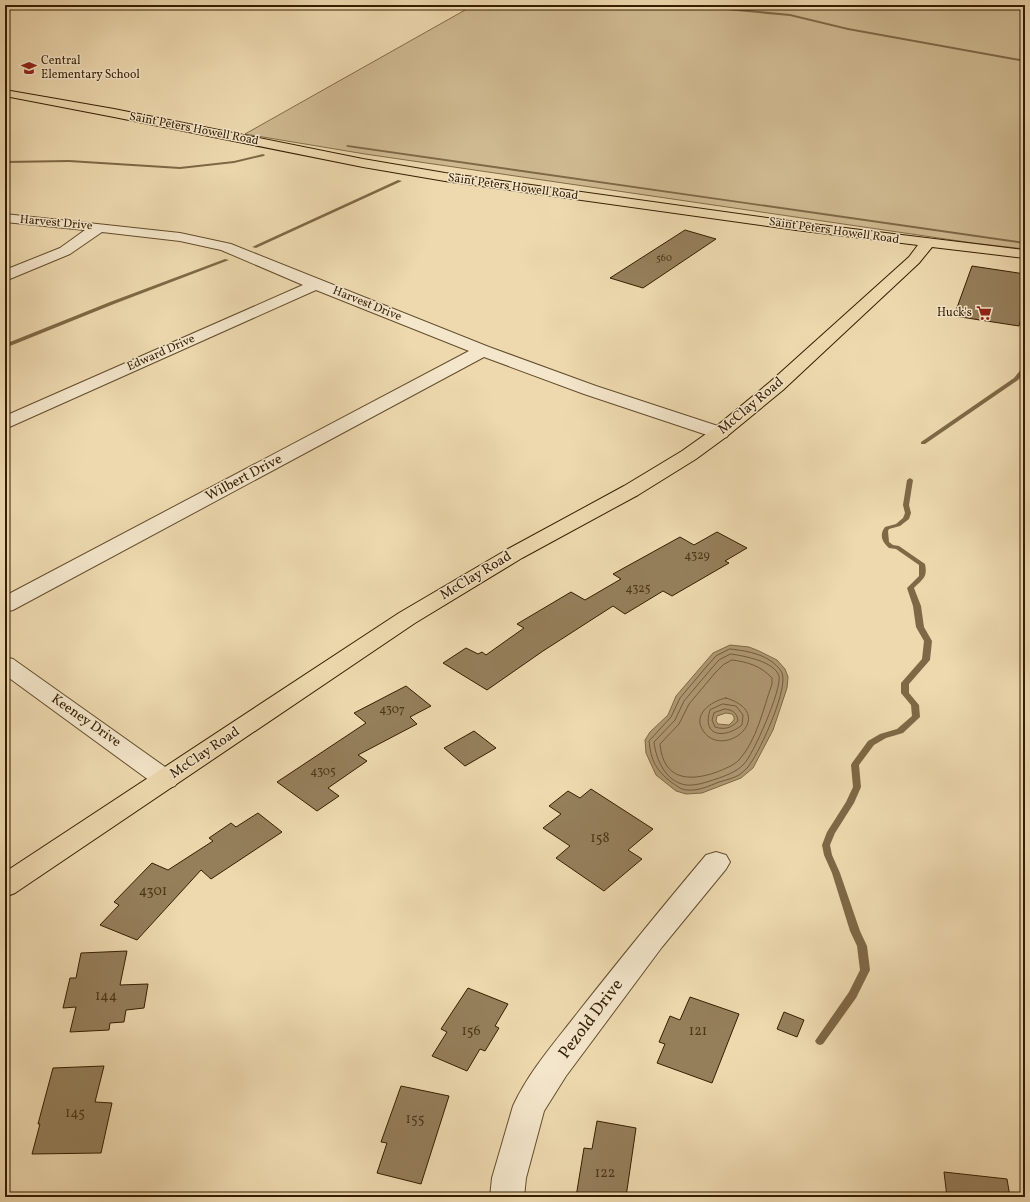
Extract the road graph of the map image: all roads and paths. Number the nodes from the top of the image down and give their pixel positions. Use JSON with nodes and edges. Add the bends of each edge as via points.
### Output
{"nodes":[{"id":1,"x":5,"y":93,"type":"edge"},
{"id":2,"x":5,"y":218,"type":"edge"},
{"id":3,"x":99,"y":227,"type":"junction"},
{"id":4,"x":927,"y":243,"type":"junction"},
{"id":5,"x":1025,"y":254,"type":"edge"},
{"id":6,"x":5,"y":276,"type":"edge"},
{"id":7,"x":317,"y":284,"type":"junction"},
{"id":8,"x":483,"y":351,"type":"junction"},
{"id":9,"x":5,"y":423,"type":"edge"},
{"id":10,"x":720,"y":433,"type":"junction"},
{"id":11,"x":5,"y":605,"type":"edge"},
{"id":12,"x":5,"y":664,"type":"edge"},
{"id":13,"x":166,"y":780,"type":"junction"},
{"id":14,"x":716,"y":862,"type":"dead end"},
{"id":15,"x":5,"y":886,"type":"edge"},
{"id":16,"x":507,"y":1197,"type":"edge"}],
"edges":[{"from":1,"to":4,"type":"main road","name":"Saint Peters Howell Road","via":[[445,177]]},
{"from":2,"to":3,"type":"street","name":"Harvest Drive"},
{"from":3,"to":6,"type":"street","via":[[64,251]]},
{"from":3,"to":7,"type":"street","name":"Harvest Drive","via":[[180,237],[226,247]]},
{"from":4,"to":5,"type":"main road","name":"Saint Peters Howell Road"},
{"from":4,"to":10,"type":"main road","name":"McClay Road","via":[[914,260]]},
{"from":7,"to":8,"type":"street","name":"Harvest Drive"},
{"from":7,"to":9,"type":"street","name":"Edward Drive"},
{"from":8,"to":10,"type":"street","name":"Harvest Drive"},
{"from":8,"to":11,"type":"street","name":"Wilbert Drive"},
{"from":10,"to":13,"type":"main road","name":"McClay Road","via":[[648,480],[464,583],[301,688]]},
{"from":12,"to":13,"type":"street","name":"Keeney Drive"},
{"from":13,"to":15,"type":"main road","name":"McClay Road"},
{"from":14,"to":16,"type":"street","name":"Pezold Drive","via":[[643,951],[555,1066],[529,1106],[509,1178]]}]}
